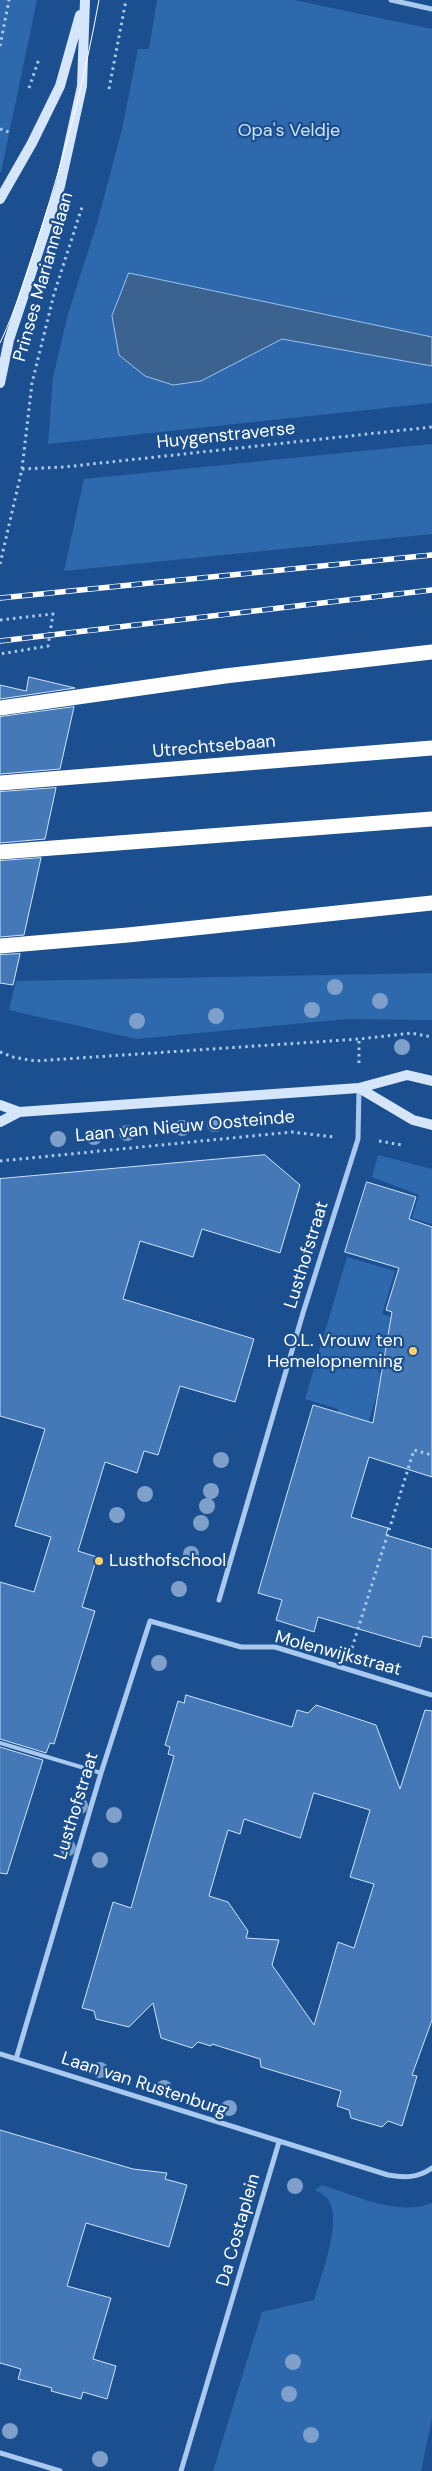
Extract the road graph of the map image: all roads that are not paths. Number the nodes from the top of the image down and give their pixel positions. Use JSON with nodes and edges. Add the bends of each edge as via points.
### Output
{"nodes":[{"id":1,"x":85,"y":0,"type":"edge"},
{"id":2,"x":391,"y":0,"type":"edge"},
{"id":3,"x":432,"y":9,"type":"edge"},
{"id":4,"x":0,"y":199,"type":"edge"},
{"id":5,"x":0,"y":383,"type":"edge"},
{"id":6,"x":432,"y":652,"type":"edge"},
{"id":7,"x":0,"y":708,"type":"edge"},
{"id":8,"x":432,"y":748,"type":"edge"},
{"id":9,"x":0,"y":783,"type":"edge"},
{"id":10,"x":432,"y":819,"type":"edge"},
{"id":11,"x":0,"y":852,"type":"edge"},
{"id":12,"x":432,"y":903,"type":"edge"},
{"id":13,"x":0,"y":946,"type":"edge"},
{"id":14,"x":432,"y":1081,"type":"edge"},
{"id":15,"x":358,"y":1088,"type":"junction"},
{"id":16,"x":0,"y":1105,"type":"edge"},
{"id":17,"x":19,"y":1112,"type":"junction"},
{"id":18,"x":0,"y":1122,"type":"edge"},
{"id":19,"x":432,"y":1125,"type":"edge"},
{"id":20,"x":219,"y":1600,"type":"dead end"},
{"id":21,"x":208,"y":1636,"type":"joint"},
{"id":22,"x":432,"y":1694,"type":"edge"},
{"id":23,"x":0,"y":1743,"type":"edge"},
{"id":24,"x":101,"y":1773,"type":"junction"},
{"id":25,"x":0,"y":2054,"type":"edge"},
{"id":26,"x":16,"y":2059,"type":"junction"},
{"id":27,"x":279,"y":2142,"type":"junction"},
{"id":28,"x":432,"y":2168,"type":"edge"},
{"id":29,"x":0,"y":2453,"type":"edge"},
{"id":30,"x":60,"y":2471,"type":"edge"},
{"id":31,"x":181,"y":2471,"type":"edge"}],
"edges":[{"from":1,"to":4,"type":"street","name":"Prinses Mariannelaan","via":[[60,86]]},
{"from":1,"to":5,"type":"street","name":"Prinses Mariannelaan","via":[[82,86],[60,186],[6,339]]},
{"from":2,"to":3,"type":"street"},
{"from":6,"to":7,"type":"highway","via":[[225,676]]},
{"from":8,"to":9,"type":"highway","name":"Utrechtsebaan"},
{"from":10,"to":11,"type":"highway"},
{"from":12,"to":13,"type":"highway"},
{"from":14,"to":15,"type":"street","name":"Laan van Nieuw Oosteinde","via":[[407,1075]]},
{"from":15,"to":17,"type":"street","name":"Laan van Nieuw Oosteinde"},
{"from":15,"to":19,"type":"street","via":[[413,1120]]},
{"from":15,"to":20,"type":"street","name":"Lusthofstraat","via":[[358,1139]]},
{"from":16,"to":17,"type":"street","name":"Laan van Nieuw Oosteinde"},
{"from":17,"to":18,"type":"street","name":"Laan van Nieuw Oosteinde"},
{"from":21,"to":22,"type":"street","name":"Molenwijkstraat","via":[[241,1647],[275,1647]]},
{"from":21,"to":24,"type":"street","name":"Lusthofstraat","via":[[150,1620]]},
{"from":23,"to":24,"type":"lane"},
{"from":24,"to":26,"type":"street","name":"Lusthofstraat"},
{"from":25,"to":26,"type":"street","name":"Laan van Rustenburg"},
{"from":26,"to":27,"type":"street","name":"Laan van Rustenburg"},
{"from":27,"to":28,"type":"street","via":[[388,2175],[408,2178]]},
{"from":27,"to":31,"type":"street","name":"Da Costaplein"},
{"from":29,"to":30,"type":"street"}]}
